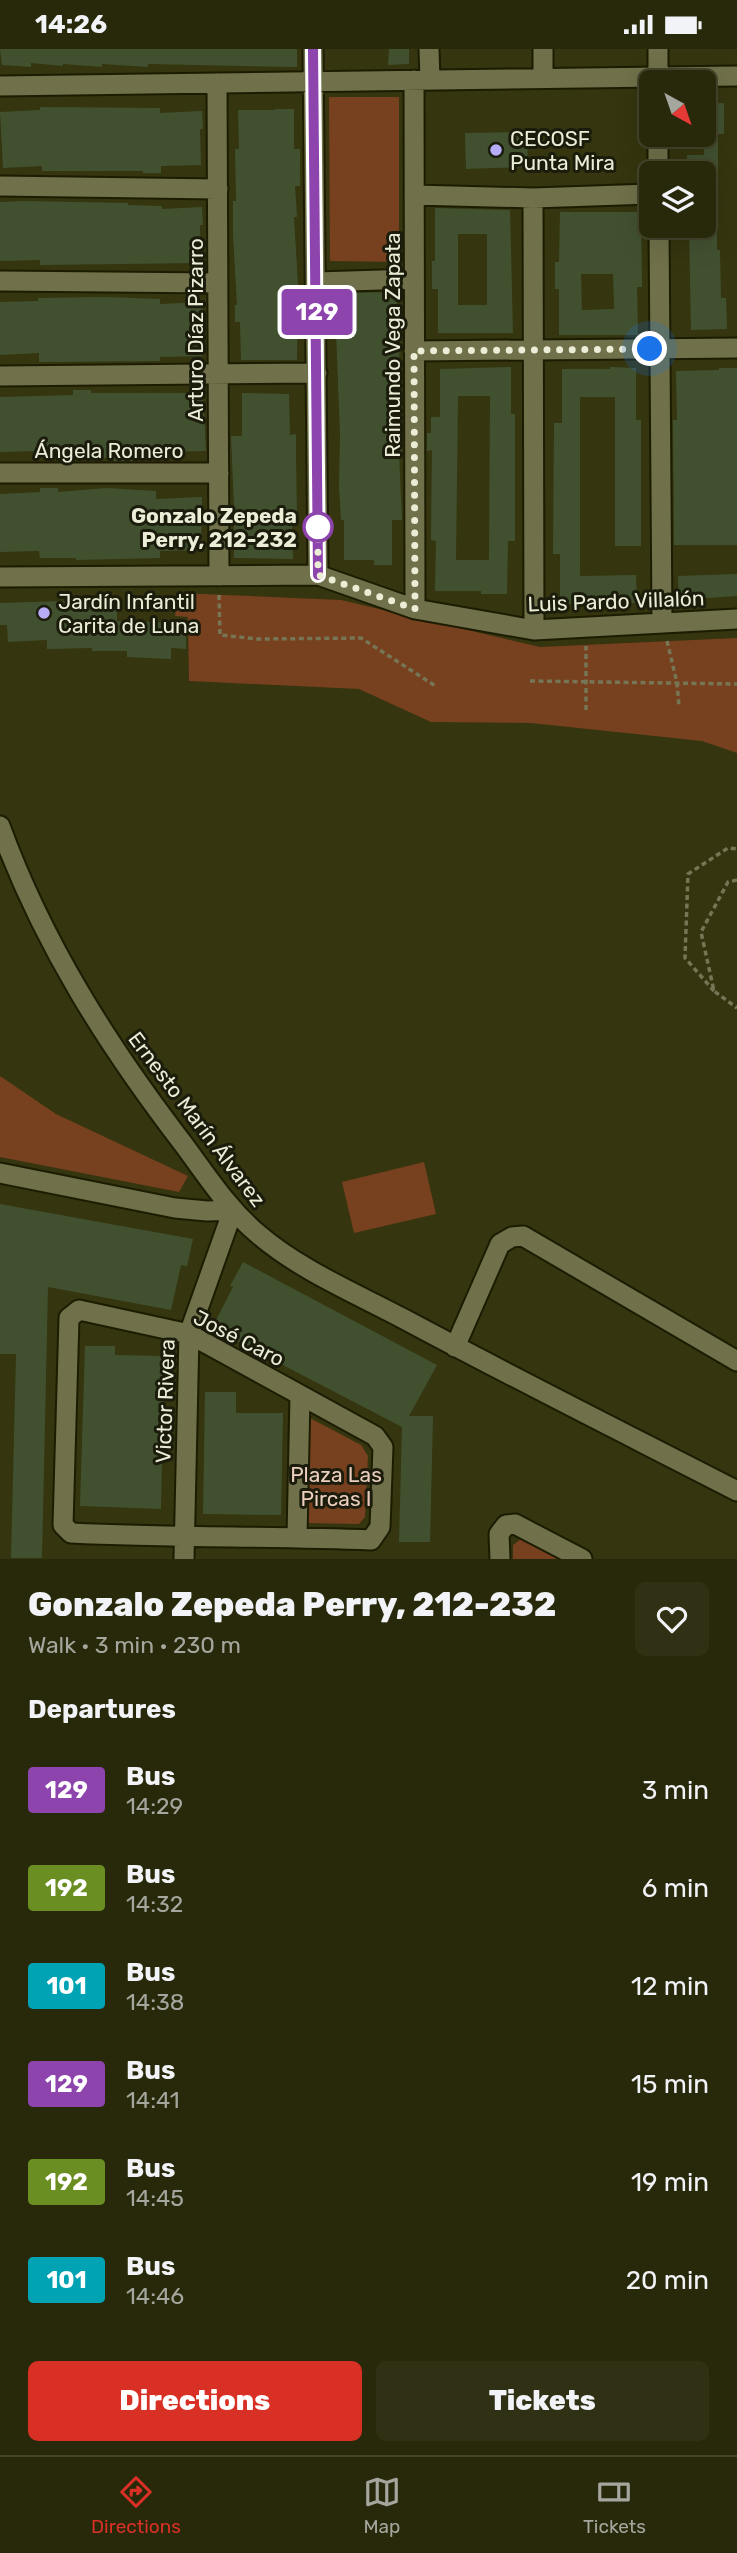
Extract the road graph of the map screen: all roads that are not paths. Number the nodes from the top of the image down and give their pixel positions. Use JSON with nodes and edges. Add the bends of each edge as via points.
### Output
{"nodes":[{"id":1,"x":313,"y":49,"type":"edge"},
{"id":2,"x":429,"y":49,"type":"edge"},
{"id":3,"x":543,"y":49,"type":"edge"},
{"id":4,"x":658,"y":49,"type":"edge"},
{"id":5,"x":658,"y":70,"type":"edge"},
{"id":6,"x":737,"y":76,"type":"edge"},
{"id":7,"x":716,"y":77,"type":"edge"},
{"id":8,"x":543,"y":78,"type":"junction"},
{"id":9,"x":422,"y":80,"type":"junction"},
{"id":10,"x":639,"y":80,"type":"edge"},
{"id":11,"x":313,"y":82,"type":"junction"},
{"id":12,"x":217,"y":83,"type":"junction"},
{"id":13,"x":0,"y":86,"type":"edge"},
{"id":14,"x":0,"y":186,"type":"edge"},
{"id":15,"x":218,"y":189,"type":"junction"},
{"id":16,"x":639,"y":194,"type":"edge"},
{"id":17,"x":414,"y":195,"type":"junction"},
{"id":18,"x":533,"y":198,"type":"junction"},
{"id":19,"x":659,"y":238,"type":"edge"},
{"id":20,"x":414,"y":279,"type":"junction"},
{"id":21,"x":0,"y":281,"type":"edge"},
{"id":22,"x":316,"y":282,"type":"junction"},
{"id":23,"x":218,"y":283,"type":"junction"},
{"id":24,"x":737,"y":348,"type":"edge"},
{"id":25,"x":535,"y":349,"type":"junction"},
{"id":26,"x":660,"y":349,"type":"junction"},
{"id":27,"x":414,"y":351,"type":"junction"},
{"id":28,"x":317,"y":373,"type":"junction"},
{"id":29,"x":0,"y":376,"type":"edge"},
{"id":30,"x":218,"y":376,"type":"junction"},
{"id":31,"x":0,"y":473,"type":"edge"},
{"id":32,"x":219,"y":473,"type":"junction"},
{"id":33,"x":318,"y":575,"type":"junction"},
{"id":34,"x":219,"y":576,"type":"junction"},
{"id":35,"x":0,"y":577,"type":"edge"},
{"id":36,"x":415,"y":609,"type":"junction"},
{"id":37,"x":737,"y":619,"type":"edge"},
{"id":38,"x":663,"y":621,"type":"junction"},
{"id":39,"x":534,"y":630,"type":"junction"},
{"id":40,"x":0,"y":826,"type":"edge"},
{"id":41,"x":0,"y":1173,"type":"edge"},
{"id":42,"x":233,"y":1210,"type":"junction"},
{"id":43,"x":189,"y":1334,"type":"junction"},
{"id":44,"x":455,"y":1347,"type":"junction"},
{"id":45,"x":737,"y":1361,"type":"edge"},
{"id":46,"x":300,"y":1396,"type":"junction"},
{"id":47,"x":737,"y":1491,"type":"edge"},
{"id":48,"x":184,"y":1537,"type":"junction"},
{"id":49,"x":298,"y":1537,"type":"junction"},
{"id":50,"x":184,"y":1559,"type":"edge"},
{"id":51,"x":500,"y":1559,"type":"edge"},
{"id":52,"x":582,"y":1559,"type":"edge"}],
"edges":[{"from":1,"to":11,"type":"street"},
{"from":2,"to":9,"type":"street","name":"Raimundo Vega Zapata"},
{"from":3,"to":8,"type":"street"},
{"from":4,"to":5,"type":"street"},
{"from":6,"to":7,"type":"street"},
{"from":8,"to":9,"type":"street"},
{"from":8,"to":10,"type":"street"},
{"from":9,"to":11,"type":"street"},
{"from":9,"to":17,"type":"street","name":"Raimundo Vega Zapata"},
{"from":11,"to":12,"type":"street"},
{"from":11,"to":22,"type":"street"},
{"from":12,"to":13,"type":"street"},
{"from":12,"to":15,"type":"street","name":"Arturo Díaz Pizarro"},
{"from":14,"to":15,"type":"street"},
{"from":15,"to":23,"type":"street","name":"Arturo Díaz Pizarro"},
{"from":16,"to":18,"type":"street"},
{"from":17,"to":18,"type":"street"},
{"from":17,"to":20,"type":"street","name":"Raimundo Vega Zapata"},
{"from":18,"to":25,"type":"street"},
{"from":19,"to":26,"type":"street"},
{"from":20,"to":22,"type":"street"},
{"from":20,"to":27,"type":"street","name":"Raimundo Vega Zapata"},
{"from":21,"to":23,"type":"street"},
{"from":22,"to":28,"type":"street"},
{"from":23,"to":30,"type":"street","name":"Arturo Díaz Pizarro"},
{"from":24,"to":26,"type":"street"},
{"from":25,"to":26,"type":"street"},
{"from":25,"to":27,"type":"street"},
{"from":25,"to":39,"type":"street"},
{"from":26,"to":38,"type":"street"},
{"from":27,"to":36,"type":"street","name":"Raimundo Vega Zapata"},
{"from":28,"to":30,"type":"street"},
{"from":28,"to":33,"type":"street"},
{"from":29,"to":30,"type":"street"},
{"from":30,"to":32,"type":"street","name":"Arturo Díaz Pizarro"},
{"from":31,"to":32,"type":"street","name":"Ángela Romero"},
{"from":32,"to":34,"type":"street","name":"Arturo Díaz Pizarro"},
{"from":33,"to":34,"type":"street","name":"Luis Pardo Villalón"},
{"from":33,"to":36,"type":"street","name":"Luis Pardo Villalón"},
{"from":34,"to":35,"type":"street","name":"Luis Pardo Villalón"},
{"from":36,"to":39,"type":"street","name":"Luis Pardo Villalón"},
{"from":37,"to":38,"type":"street","name":"Luis Pardo Villalón"},
{"from":38,"to":39,"type":"street","name":"Luis Pardo Villalón"},
{"from":40,"to":42,"type":"street","name":"Ernesto Marín Álvarez","via":[[61,963],[131,1075]]},
{"from":41,"to":42,"type":"street","via":[[175,1208]]},
{"from":42,"to":43,"type":"street","name":"Victor Rivera"},
{"from":42,"to":44,"type":"street","name":"Ernesto Marín Álvarez","via":[[292,1259]]},
{"from":43,"to":46,"type":"street","name":"José Caro"},
{"from":43,"to":48,"type":"street","name":"Victor Rivera"},
{"from":43,"to":48,"type":"street","name":"José Caro","via":[[79,1310],[69,1318],[63,1525],[71,1533]]},
{"from":44,"to":45,"type":"street","via":[[500,1244],[523,1236]]},
{"from":44,"to":47,"type":"street","name":"Ernesto Marín Álvarez"},
{"from":46,"to":49,"type":"street"},
{"from":46,"to":49,"type":"street","name":"José Caro","via":[[375,1436],[383,1447],[380,1527],[371,1540]]},
{"from":48,"to":49,"type":"street","name":"José Caro"},
{"from":48,"to":50,"type":"street","name":"Victor Rivera"},
{"from":51,"to":52,"type":"street","via":[[499,1534],[506,1525],[515,1524]]}]}
